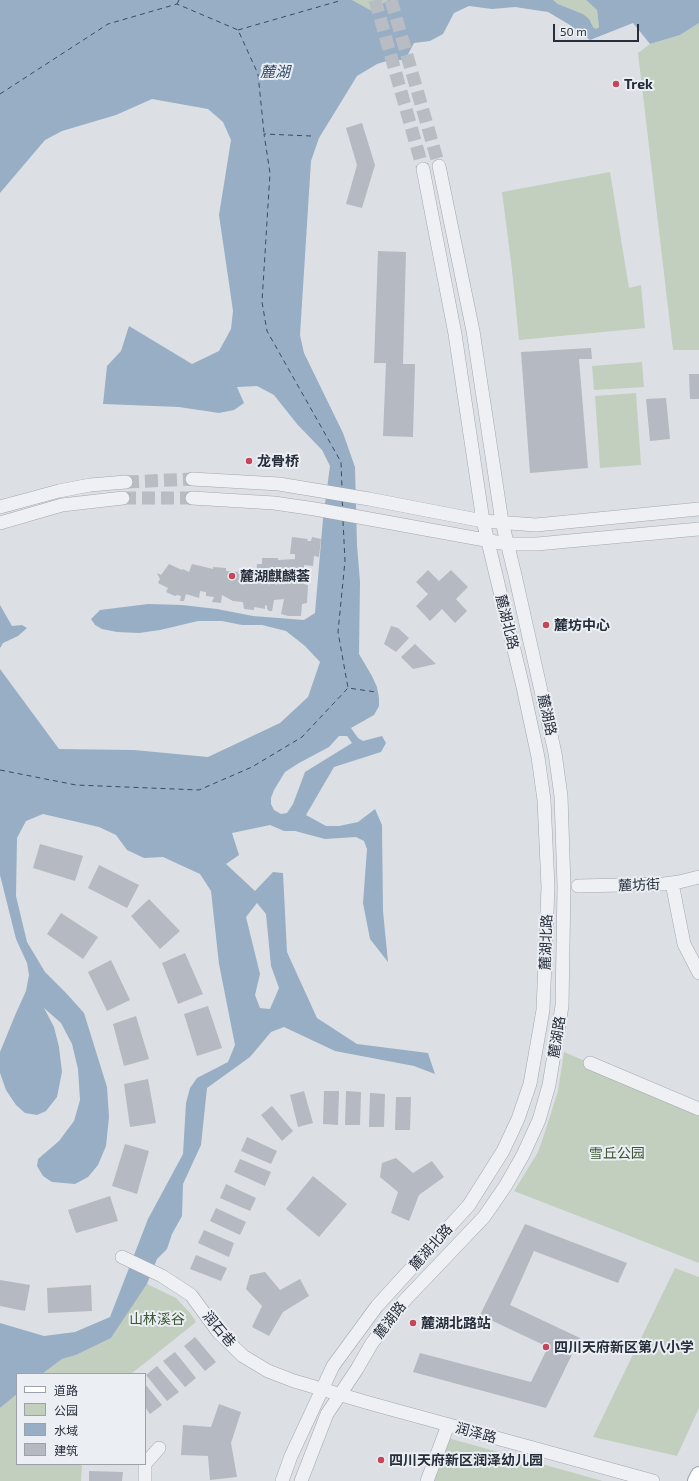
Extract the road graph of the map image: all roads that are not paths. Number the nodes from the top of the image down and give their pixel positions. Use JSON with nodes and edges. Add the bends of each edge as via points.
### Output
{"nodes":[{"id":1,"x":439,"y":166,"type":"tunnel mouth"},
{"id":2,"x":423,"y":169,"type":"tunnel mouth"},
{"id":3,"x":192,"y":479,"type":"tunnel mouth"},
{"id":4,"x":126,"y":482,"type":"tunnel mouth"},
{"id":5,"x":75,"y":488,"type":"junction"},
{"id":6,"x":123,"y":498,"type":"tunnel mouth"},
{"id":7,"x":192,"y":498,"type":"tunnel mouth"},
{"id":8,"x":76,"y":502,"type":"junction"},
{"id":9,"x":0,"y":507,"type":"edge"},
{"id":10,"x":699,"y":509,"type":"edge"},
{"id":11,"x":483,"y":521,"type":"junction"},
{"id":12,"x":502,"y":522,"type":"junction"},
{"id":13,"x":0,"y":523,"type":"edge"},
{"id":14,"x":699,"y":529,"type":"edge"},
{"id":15,"x":488,"y":542,"type":"junction"},
{"id":16,"x":507,"y":544,"type":"junction"},
{"id":17,"x":563,"y":870,"type":"junction"},
{"id":18,"x":547,"y":871,"type":"junction"},
{"id":19,"x":699,"y":877,"type":"edge"},
{"id":20,"x":672,"y":883,"type":"junction"},
{"id":21,"x":578,"y":886,"type":"dead end"},
{"id":22,"x":547,"y":901,"type":"junction"},
{"id":23,"x":564,"y":901,"type":"junction"},
{"id":24,"x":699,"y":973,"type":"edge"},
{"id":25,"x":590,"y":1063,"type":"dead end"},
{"id":26,"x":699,"y":1109,"type":"edge"},
{"id":27,"x":122,"y":1257,"type":"dead end"},
{"id":28,"x":321,"y":1389,"type":"junction"},
{"id":29,"x":339,"y":1395,"type":"junction"},
{"id":30,"x":448,"y":1425,"type":"junction"},
{"id":31,"x":159,"y":1448,"type":"dead end"},
{"id":32,"x":146,"y":1463,"type":"edge"},
{"id":33,"x":145,"y":1465,"type":"edge"},
{"id":34,"x":699,"y":1475,"type":"edge"},
{"id":35,"x":145,"y":1481,"type":"edge"},
{"id":36,"x":282,"y":1481,"type":"edge"},
{"id":37,"x":301,"y":1481,"type":"edge"},
{"id":38,"x":428,"y":1481,"type":"edge"},
{"id":39,"x":653,"y":1481,"type":"edge"},
{"id":40,"x":696,"y":1481,"type":"edge"}],
"edges":[{"from":1,"to":12,"type":"street","name":"麓湖路","via":[[473,331]]},
{"from":2,"to":11,"type":"street","name":"麓湖北路","via":[[456,334]]},
{"from":3,"to":11,"type":"street","via":[[278,484]]},
{"from":4,"to":5,"type":"street"},
{"from":5,"to":8,"type":"street"},
{"from":5,"to":9,"type":"street"},
{"from":6,"to":8,"type":"street"},
{"from":7,"to":15,"type":"street","via":[[274,503],[315,509]]},
{"from":8,"to":13,"type":"street"},
{"from":10,"to":12,"type":"street","via":[[536,525]]},
{"from":11,"to":12,"type":"street"},
{"from":11,"to":15,"type":"street","name":"麓湖北路"},
{"from":12,"to":16,"type":"street","name":"麓湖路"},
{"from":14,"to":16,"type":"street","via":[[537,544]]},
{"from":15,"to":16,"type":"street"},
{"from":15,"to":18,"type":"street","name":"麓湖北路","via":[[538,757],[544,800]]},
{"from":16,"to":17,"type":"street","name":"麓湖路","via":[[555,753],[561,796]]},
{"from":17,"to":18,"type":"street"},
{"from":17,"to":23,"type":"street","name":"麓湖路"},
{"from":18,"to":22,"type":"street","name":"麓湖北路"},
{"from":19,"to":20,"type":"street","name":"麓坊街"},
{"from":20,"to":21,"type":"street","name":"麓坊街"},
{"from":20,"to":24,"type":"street","via":[[684,944]]},
{"from":22,"to":23,"type":"street"},
{"from":22,"to":28,"type":"street","name":"麓湖北路","via":[[543,1010],[530,1084],[518,1119],[503,1151],[468,1206],[377,1306],[333,1366]]},
{"from":23,"to":29,"type":"street","name":"麓湖路","via":[[562,1006],[559,1029],[549,1085],[539,1120],[527,1148],[484,1217],[404,1301],[372,1343]]},
{"from":25,"to":26,"type":"street"},
{"from":27,"to":28,"type":"street","name":"润石巷","via":[[162,1276],[191,1296],[219,1333],[243,1356],[268,1371]]},
{"from":28,"to":29,"type":"street","name":"润泽路"},
{"from":28,"to":36,"type":"street","name":"麓湖北路"},
{"from":29,"to":30,"type":"street","name":"润泽路"},
{"from":29,"to":37,"type":"street","name":"麓湖路","via":[[327,1414]]},
{"from":30,"to":38,"type":"street"},
{"from":30,"to":39,"type":"street","name":"润泽路"},
{"from":31,"to":32,"type":"street"},
{"from":33,"to":35,"type":"street"},
{"from":34,"to":40,"type":"main road"}]}
